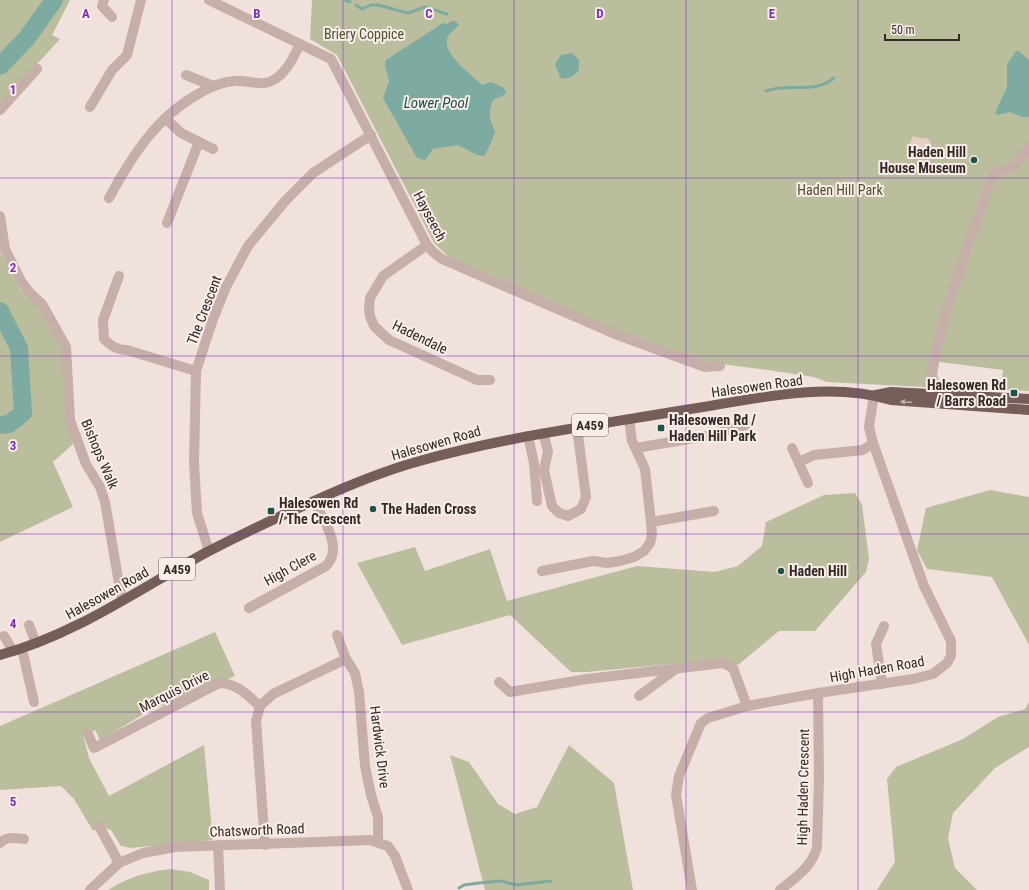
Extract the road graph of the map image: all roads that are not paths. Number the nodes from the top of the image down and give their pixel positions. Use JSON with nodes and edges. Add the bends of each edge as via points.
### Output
{"nodes":[{"id":1,"x":104,"y":0,"type":"edge"},
{"id":2,"x":141,"y":0,"type":"edge"},
{"id":3,"x":210,"y":0,"type":"edge"},
{"id":4,"x":112,"y":17,"type":"dead end"},
{"id":5,"x":300,"y":44,"type":"junction"},
{"id":6,"x":37,"y":69,"type":"dead end"},
{"id":7,"x":186,"y":75,"type":"dead end"},
{"id":8,"x":213,"y":86,"type":"junction"},
{"id":9,"x":90,"y":107,"type":"dead end"},
{"id":10,"x":0,"y":110,"type":"edge"},
{"id":11,"x":165,"y":118,"type":"junction"},
{"id":12,"x":370,"y":135,"type":"junction"},
{"id":13,"x":199,"y":142,"type":"junction"},
{"id":14,"x":1029,"y":148,"type":"edge"},
{"id":15,"x":213,"y":149,"type":"dead end"},
{"id":16,"x":109,"y":198,"type":"dead end"},
{"id":17,"x":0,"y":216,"type":"edge"},
{"id":18,"x":167,"y":223,"type":"dead end"},
{"id":19,"x":427,"y":245,"type":"junction"},
{"id":20,"x":119,"y":276,"type":"dead end"},
{"id":21,"x":720,"y":366,"type":"dead end"},
{"id":22,"x":196,"y":371,"type":"junction"},
{"id":23,"x":490,"y":380,"type":"dead end"},
{"id":24,"x":874,"y":395,"type":"junction"},
{"id":25,"x":938,"y":396,"type":"junction"},
{"id":26,"x":1029,"y":399,"type":"edge"},
{"id":27,"x":1029,"y":410,"type":"edge"},
{"id":28,"x":629,"y":419,"type":"junction"},
{"id":29,"x":746,"y":425,"type":"dead end"},
{"id":30,"x":578,"y":427,"type":"junction"},
{"id":31,"x":543,"y":433,"type":"junction"},
{"id":32,"x":528,"y":436,"type":"junction"},
{"id":33,"x":873,"y":443,"type":"junction"},
{"id":34,"x":636,"y":448,"type":"junction"},
{"id":35,"x":792,"y":448,"type":"dead end"},
{"id":36,"x":799,"y":462,"type":"junction"},
{"id":37,"x":808,"y":483,"type":"dead end"},
{"id":38,"x":314,"y":501,"type":"junction"},
{"id":39,"x":537,"y":501,"type":"dead end"},
{"id":40,"x":714,"y":511,"type":"dead end"},
{"id":41,"x":651,"y":522,"type":"junction"},
{"id":42,"x":209,"y":551,"type":"junction"},
{"id":43,"x":542,"y":571,"type":"dead end"},
{"id":44,"x":122,"y":601,"type":"junction"},
{"id":45,"x":249,"y":608,"type":"dead end"},
{"id":46,"x":29,"y":625,"type":"dead end"},
{"id":47,"x":884,"y":626,"type":"dead end"},
{"id":48,"x":337,"y":635,"type":"dead end"},
{"id":49,"x":4,"y":636,"type":"dead end"},
{"id":50,"x":39,"y":642,"type":"junction"},
{"id":51,"x":17,"y":650,"type":"junction"},
{"id":52,"x":0,"y":655,"type":"edge"},
{"id":53,"x":346,"y":659,"type":"junction"},
{"id":54,"x":678,"y":667,"type":"junction"},
{"id":55,"x":500,"y":682,"type":"dead end"},
{"id":56,"x":882,"y":684,"type":"junction"},
{"id":57,"x":818,"y":693,"type":"junction"},
{"id":58,"x":639,"y":696,"type":"dead end"},
{"id":59,"x":34,"y":702,"type":"dead end"},
{"id":60,"x":260,"y":706,"type":"junction"},
{"id":61,"x":747,"y":706,"type":"junction"},
{"id":62,"x":88,"y":734,"type":"dead end"},
{"id":63,"x":99,"y":826,"type":"dead end"},
{"id":64,"x":24,"y":839,"type":"dead end"},
{"id":65,"x":378,"y":841,"type":"junction"},
{"id":66,"x":0,"y":842,"type":"edge"},
{"id":67,"x":264,"y":844,"type":"junction"},
{"id":68,"x":218,"y":845,"type":"junction"},
{"id":69,"x":119,"y":863,"type":"junction"},
{"id":70,"x":90,"y":890,"type":"edge"},
{"id":71,"x":220,"y":890,"type":"edge"},
{"id":72,"x":408,"y":890,"type":"edge"},
{"id":73,"x":692,"y":890,"type":"edge"},
{"id":74,"x":780,"y":890,"type":"edge"}],
"edges":[{"from":1,"to":4,"type":"street","via":[[102,6]]},
{"from":2,"to":9,"type":"street","via":[[127,55],[112,70]]},
{"from":3,"to":5,"type":"street","name":"Hayseech"},
{"from":5,"to":8,"type":"street","via":[[288,67],[273,81],[235,81]]},
{"from":5,"to":12,"type":"street","name":"Hayseech","via":[[331,59]]},
{"from":6,"to":10,"type":"street"},
{"from":7,"to":8,"type":"street"},
{"from":8,"to":11,"type":"street"},
{"from":11,"to":13,"type":"street","via":[[182,133]]},
{"from":11,"to":16,"type":"street","via":[[146,137]]},
{"from":12,"to":19,"type":"street","name":"Hayseech"},
{"from":12,"to":22,"type":"street","name":"The Crescent","via":[[313,174],[286,200],[248,246],[226,287]]},
{"from":13,"to":15,"type":"street"},
{"from":13,"to":18,"type":"street"},
{"from":14,"to":25,"type":"street","via":[[1013,166],[993,174],[946,311],[930,374],[937,387]]},
{"from":17,"to":44,"type":"street","name":"Bishops Walk","via":[[5,249],[21,281],[42,304],[66,347],[70,420],[86,464],[100,487],[105,502]]},
{"from":19,"to":21,"type":"street","name":"Hayseech","via":[[442,259],[614,334],[705,367]]},
{"from":19,"to":23,"type":"street","name":"Hadendale","via":[[383,276],[370,298],[369,309],[374,326],[389,340],[477,380]]},
{"from":20,"to":22,"type":"street","via":[[103,320],[104,339],[120,350]]},
{"from":22,"to":42,"type":"street","name":"The Crescent","via":[[194,463],[197,513]]},
{"from":24,"to":25,"type":"main road","name":"Halesowen Road","number":"A459","via":[[891,392]]},
{"from":27,"to":24,"type":"main road","name":"Halesowen Road","number":"A459","one_way":true,"via":[[891,400]]},
{"from":24,"to":28,"type":"main road","name":"Halesowen Road","number":"A459","via":[[814,392],[758,398]]},
{"from":24,"to":33,"type":"street","name":"High Haden Road","via":[[869,427]]},
{"from":25,"to":26,"type":"main road","name":"Halesowen Road","number":"A459"},
{"from":28,"to":30,"type":"main road","name":"Halesowen Road","number":"A459"},
{"from":28,"to":34,"type":"street","via":[[632,440]]},
{"from":29,"to":34,"type":"street","via":[[712,435]]},
{"from":30,"to":31,"type":"main road","name":"Halesowen Road","number":"A459"},
{"from":30,"to":31,"type":"street","via":[[586,489],[584,502],[577,512],[568,516],[559,513],[552,506],[544,470],[548,451]]},
{"from":31,"to":32,"type":"main road","name":"Halesowen Road","number":"A459"},
{"from":32,"to":38,"type":"main road","name":"Halesowen Road","number":"A459","via":[[413,462]]},
{"from":32,"to":39,"type":"street","via":[[534,463]]},
{"from":33,"to":36,"type":"street","via":[[863,450],[814,455]]},
{"from":33,"to":56,"type":"street","name":"High Haden Road","via":[[924,586],[952,647],[947,663],[933,674]]},
{"from":34,"to":41,"type":"street","via":[[644,469]]},
{"from":35,"to":36,"type":"street"},
{"from":36,"to":37,"type":"street"},
{"from":38,"to":42,"type":"main road","name":"Halesowen Road","number":"A459"},
{"from":38,"to":45,"type":"street","name":"High Clere","via":[[334,548],[331,560],[326,566]]},
{"from":40,"to":41,"type":"street"},
{"from":41,"to":43,"type":"street","via":[[650,542],[644,551],[634,557],[607,563],[593,561]]},
{"from":42,"to":44,"type":"main road","name":"Halesowen Road","number":"A459"},
{"from":44,"to":50,"type":"main road","name":"Halesowen Road","number":"A459","via":[[71,629]]},
{"from":46,"to":50,"type":"street"},
{"from":47,"to":56,"type":"street","via":[[876,644]]},
{"from":48,"to":53,"type":"street","name":"Hardwick Drive"},
{"from":49,"to":51,"type":"street"},
{"from":50,"to":51,"type":"main road","number":"A459"},
{"from":51,"to":52,"type":"main road","number":"A459"},
{"from":51,"to":59,"type":"street"},
{"from":53,"to":60,"type":"street","via":[[273,694]]},
{"from":53,"to":65,"type":"street","name":"Hardwick Drive","via":[[355,673],[359,692],[366,766],[378,817]]},
{"from":54,"to":55,"type":"street","via":[[510,692]]},
{"from":54,"to":58,"type":"street"},
{"from":54,"to":61,"type":"street","via":[[722,663],[733,668]]},
{"from":56,"to":57,"type":"street","name":"High Haden Road"},
{"from":57,"to":61,"type":"street","name":"High Haden Road"},
{"from":57,"to":74,"type":"street","name":"High Haden Crescent","via":[[817,847],[810,864]]},
{"from":60,"to":62,"type":"street","name":"Marquis Drive","via":[[241,689],[230,683],[219,683],[94,748]]},
{"from":60,"to":67,"type":"street","via":[[256,721]]},
{"from":61,"to":73,"type":"street","name":"High Haden Road","via":[[708,718],[701,723],[679,776],[676,795]]},
{"from":63,"to":69,"type":"street"},
{"from":64,"to":66,"type":"street","via":[[11,838]]},
{"from":65,"to":67,"type":"street","name":"Chatsworth Road"},
{"from":65,"to":72,"type":"street","via":[[388,846],[395,856]]},
{"from":67,"to":68,"type":"street","name":"Chatsworth Road"},
{"from":68,"to":69,"type":"street","name":"Chatsworth Road","via":[[175,847],[143,853]]},
{"from":68,"to":71,"type":"street"},
{"from":69,"to":70,"type":"street","name":"Chatsworth Road"}]}
